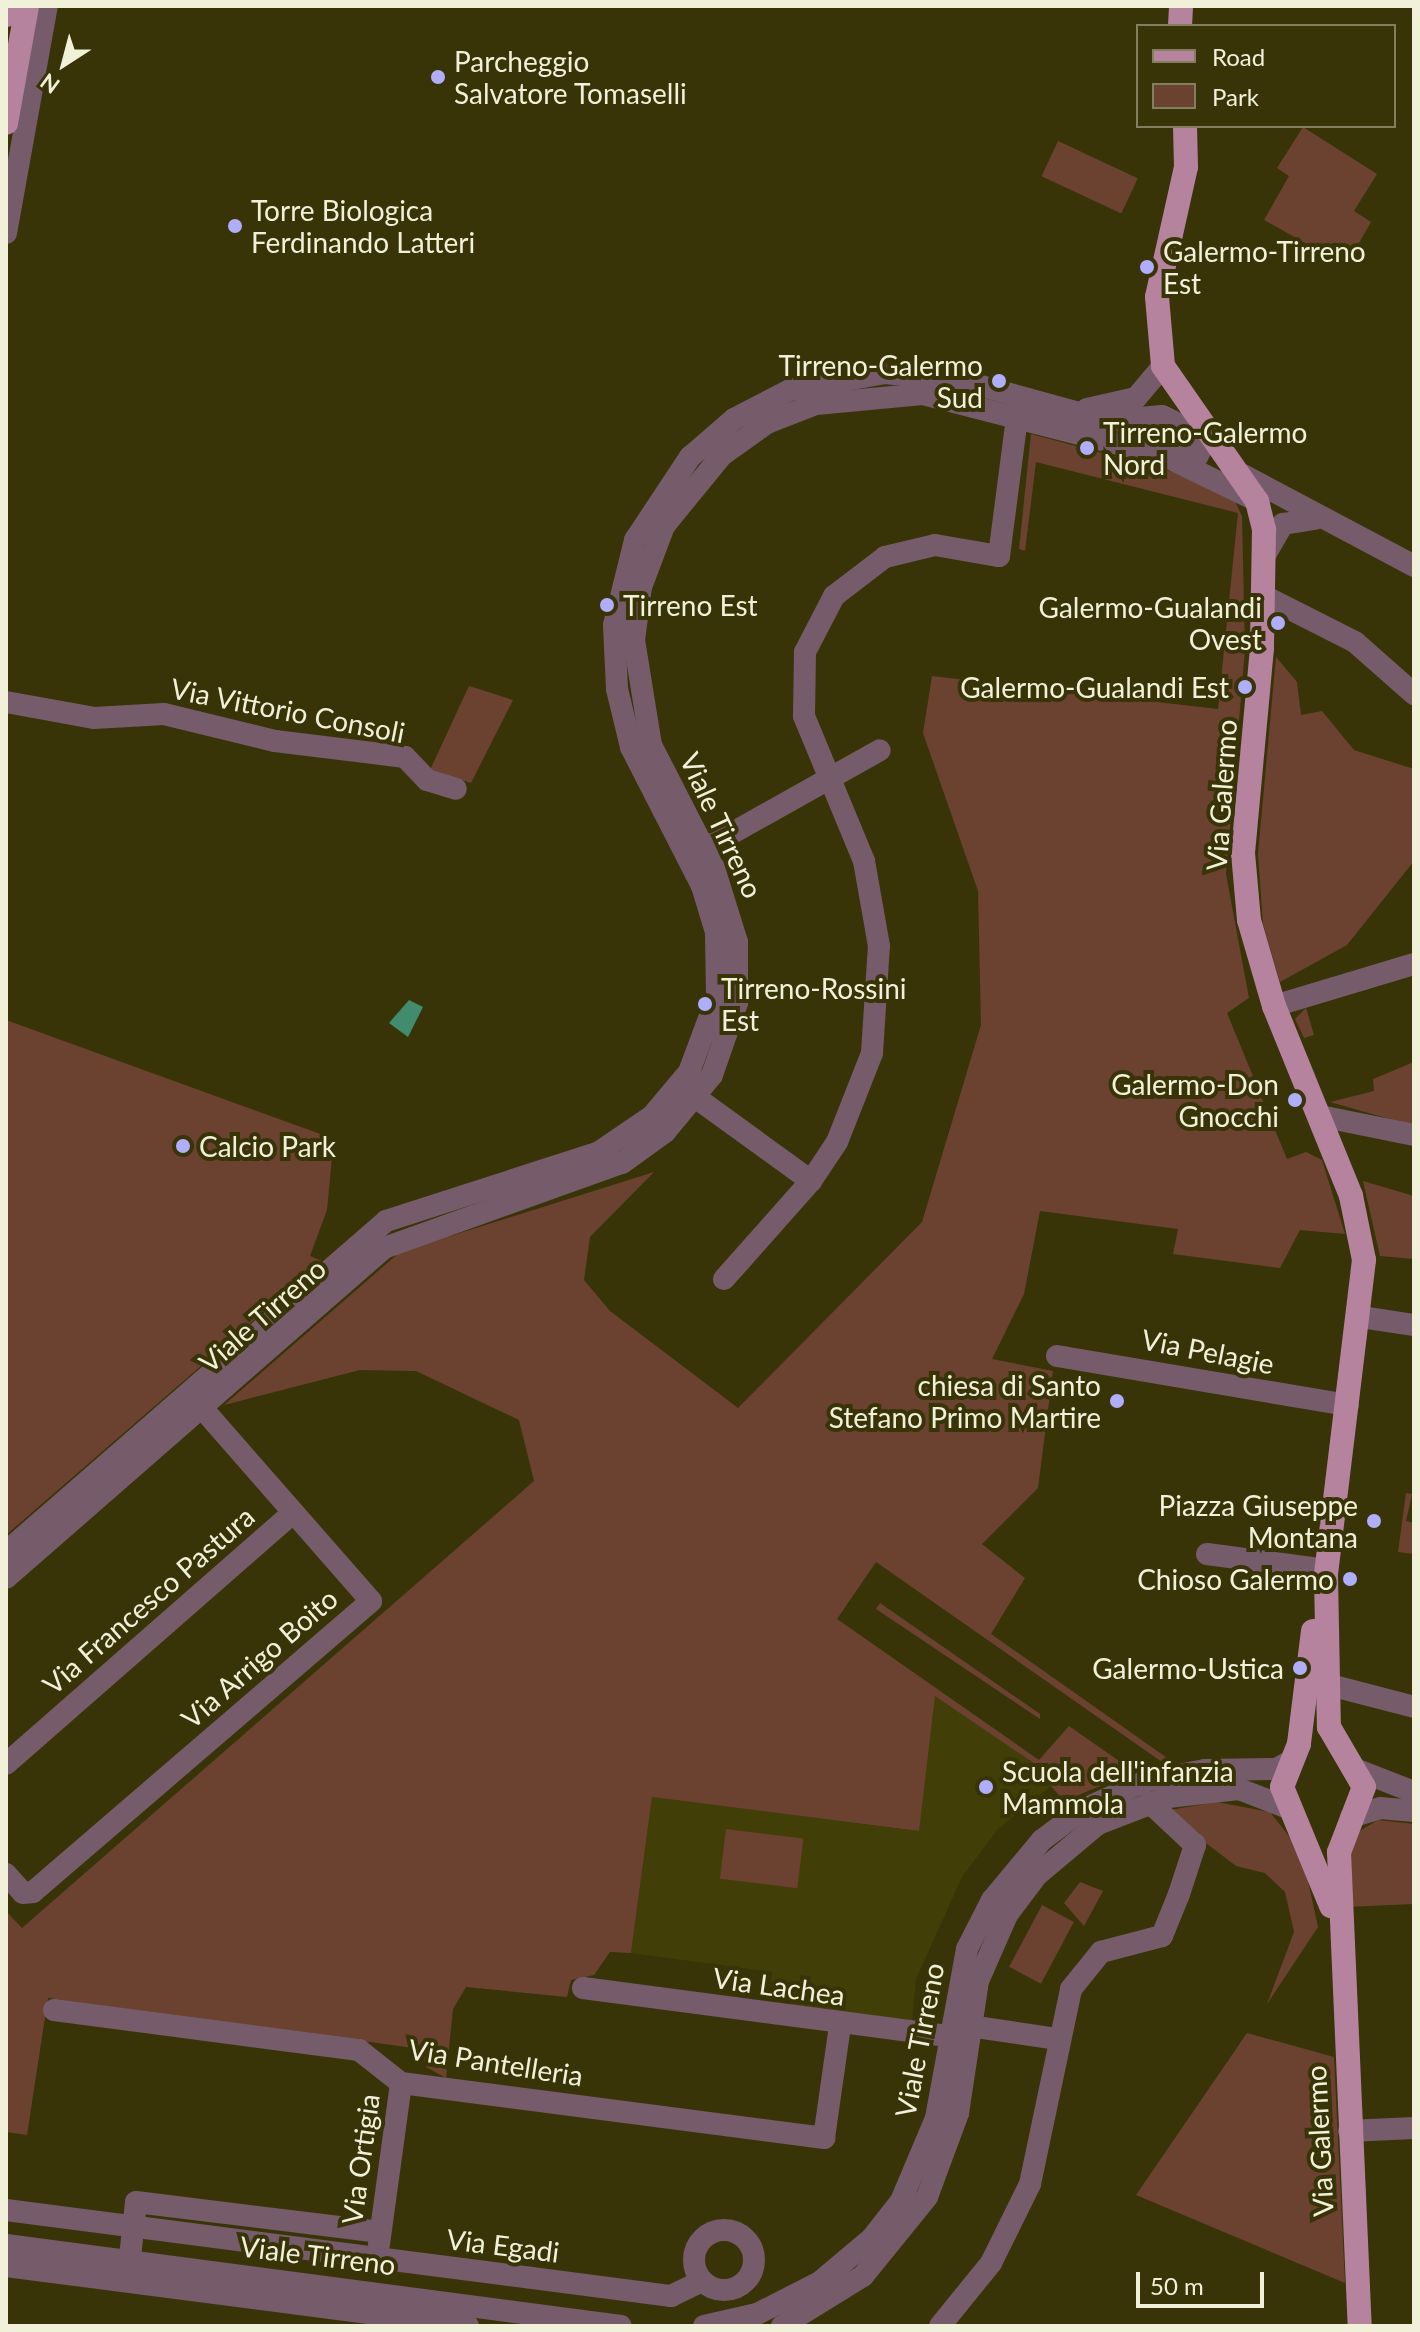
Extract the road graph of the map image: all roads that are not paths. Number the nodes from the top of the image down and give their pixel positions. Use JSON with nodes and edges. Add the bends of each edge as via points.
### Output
{"nodes":[{"id":1,"x":8,"y":6,"type":"edge"},
{"id":2,"x":27,"y":6,"type":"edge"},
{"id":3,"x":47,"y":6,"type":"edge"},
{"id":4,"x":6,"y":15,"type":"edge"},
{"id":5,"x":6,"y":123,"type":"edge"},
{"id":6,"x":1185,"y":128,"type":"edge"},
{"id":7,"x":6,"y":233,"type":"edge"},
{"id":8,"x":1163,"y":366,"type":"junction"},
{"id":9,"x":1018,"y":405,"type":"junction"},
{"id":10,"x":1068,"y":409,"type":"junction"},
{"id":11,"x":1207,"y":438,"type":"junction"},
{"id":12,"x":1165,"y":456,"type":"junction"},
{"id":13,"x":1232,"y":467,"type":"junction"},
{"id":14,"x":1257,"y":501,"type":"junction"},
{"id":15,"x":1320,"y":520,"type":"junction"},
{"id":16,"x":1265,"y":555,"type":"junction"},
{"id":17,"x":1414,"y":566,"type":"edge"},
{"id":18,"x":1264,"y":596,"type":"junction"},
{"id":19,"x":1414,"y":694,"type":"edge"},
{"id":20,"x":6,"y":702,"type":"edge"},
{"id":21,"x":880,"y":750,"type":"dead end"},
{"id":22,"x":828,"y":779,"type":"junction"},
{"id":23,"x":456,"y":789,"type":"dead end"},
{"id":24,"x":696,"y":853,"type":"junction"},
{"id":25,"x":1414,"y":964,"type":"edge"},
{"id":26,"x":1274,"y":1006,"type":"junction"},
{"id":27,"x":688,"y":1091,"type":"junction"},
{"id":28,"x":1320,"y":1116,"type":"junction"},
{"id":29,"x":1414,"y":1135,"type":"edge"},
{"id":30,"x":811,"y":1181,"type":"junction"},
{"id":31,"x":724,"y":1279,"type":"dead end"},
{"id":32,"x":1361,"y":1317,"type":"junction"},
{"id":33,"x":1414,"y":1325,"type":"edge"},
{"id":34,"x":1057,"y":1356,"type":"dead end"},
{"id":35,"x":195,"y":1401,"type":"junction"},
{"id":36,"x":1348,"y":1405,"type":"junction"},
{"id":37,"x":293,"y":1513,"type":"junction"},
{"id":38,"x":6,"y":1552,"type":"edge"},
{"id":39,"x":1207,"y":1554,"type":"dead end"},
{"id":40,"x":1326,"y":1573,"type":"junction"},
{"id":41,"x":6,"y":1578,"type":"edge"},
{"id":42,"x":1326,"y":1684,"type":"junction"},
{"id":43,"x":1414,"y":1707,"type":"edge"},
{"id":44,"x":1343,"y":1752,"type":"junction"},
{"id":45,"x":1292,"y":1760,"type":"junction"},
{"id":46,"x":6,"y":1764,"type":"edge"},
{"id":47,"x":1360,"y":1771,"type":"junction"},
{"id":48,"x":1414,"y":1792,"type":"edge"},
{"id":49,"x":1149,"y":1802,"type":"junction"},
{"id":50,"x":1414,"y":1811,"type":"edge"},
{"id":51,"x":1290,"y":1812,"type":"junction"},
{"id":52,"x":1351,"y":1817,"type":"junction"},
{"id":53,"x":6,"y":1874,"type":"edge"},
{"id":54,"x":1339,"y":1952,"type":"junction"},
{"id":55,"x":583,"y":1988,"type":"dead end"},
{"id":56,"x":54,"y":2010,"type":"dead end"},
{"id":57,"x":840,"y":2025,"type":"junction"},
{"id":58,"x":959,"y":2031,"type":"junction"},
{"id":59,"x":1058,"y":2039,"type":"junction"},
{"id":60,"x":401,"y":2083,"type":"junction"},
{"id":61,"x":1414,"y":2128,"type":"edge"},
{"id":62,"x":1349,"y":2131,"type":"junction"},
{"id":63,"x":6,"y":2210,"type":"edge"},
{"id":64,"x":133,"y":2226,"type":"junction"},
{"id":65,"x":380,"y":2232,"type":"junction"},
{"id":66,"x":6,"y":2245,"type":"edge"},
{"id":67,"x":376,"y":2260,"type":"junction"},
{"id":68,"x":6,"y":2266,"type":"edge"},
{"id":69,"x":128,"y":2271,"type":"junction"},
{"id":70,"x":702,"y":2281,"type":"dead end"},
{"id":71,"x":378,"y":2312,"type":"edge"},
{"id":72,"x":468,"y":2326,"type":"edge"},
{"id":73,"x":621,"y":2326,"type":"edge"},
{"id":74,"x":704,"y":2326,"type":"edge"},
{"id":75,"x":782,"y":2326,"type":"edge"},
{"id":76,"x":940,"y":2326,"type":"edge"},
{"id":77,"x":1360,"y":2326,"type":"edge"}],
"edges":[{"from":1,"to":4,"type":"main road"},
{"from":2,"to":5,"type":"main road"},
{"from":3,"to":7,"type":"street"},
{"from":6,"to":8,"type":"main road","name":"Via Galermo","via":[[1186,167],[1157,297]]},
{"from":8,"to":10,"type":"street","via":[[1136,398]]},
{"from":8,"to":11,"type":"main road","name":"Via Galermo"},
{"from":9,"to":10,"type":"street","name":"Viale Tirreno"},
{"from":9,"to":12,"type":"street","name":"Viale Tirreno"},
{"from":9,"to":22,"type":"street","via":[[999,556],[935,545],[885,557],[849,580],[816,622],[801,695]]},
{"from":9,"to":24,"type":"street","name":"Viale Tirreno","via":[[923,394],[830,400],[757,429],[687,492],[645,573],[635,666],[655,755]]},
{"from":10,"to":11,"type":"street","name":"Viale Tirreno","via":[[1108,421],[1162,416]]},
{"from":11,"to":12,"type":"street","via":[[1192,459]]},
{"from":11,"to":13,"type":"main road","name":"Via Galermo"},
{"from":12,"to":14,"type":"street","name":"Viale Tirreno"},
{"from":13,"to":14,"type":"main road","name":"Via Galermo"},
{"from":13,"to":15,"type":"street"},
{"from":14,"to":16,"type":"main road","name":"Via Galermo"},
{"from":15,"to":16,"type":"street","via":[[1289,520]]},
{"from":15,"to":17,"type":"street"},
{"from":16,"to":18,"type":"main road","name":"Via Galermo"},
{"from":18,"to":19,"type":"street","via":[[1355,642]]},
{"from":18,"to":26,"type":"main road","name":"Via Galermo","via":[[1243,853],[1249,920]]},
{"from":20,"to":23,"type":"street","name":"Via Vittorio Consoli","via":[[94,718],[164,714],[275,741],[405,757],[427,780]]},
{"from":21,"to":22,"type":"street"},
{"from":22,"to":24,"type":"street"},
{"from":22,"to":30,"type":"street","via":[[873,888],[881,984],[861,1087]]},
{"from":24,"to":27,"type":"street","name":"Viale Tirreno","via":[[733,917],[739,983],[728,1041]]},
{"from":25,"to":26,"type":"street"},
{"from":26,"to":28,"type":"main road","name":"Via Galermo"},
{"from":27,"to":30,"type":"street"},
{"from":27,"to":35,"type":"street","name":"Viale Tirreno","via":[[622,1163],[400,1238],[335,1279]]},
{"from":28,"to":29,"type":"street"},
{"from":28,"to":32,"type":"main road","name":"Via Galermo","via":[[1358,1217]]},
{"from":30,"to":31,"type":"street"},
{"from":32,"to":33,"type":"street"},
{"from":32,"to":36,"type":"main road","name":"Via Galermo"},
{"from":34,"to":36,"type":"street","name":"Via Pelagie"},
{"from":35,"to":37,"type":"street","name":"Via Arrigo Boito"},
{"from":35,"to":38,"type":"street","name":"Viale Tirreno"},
{"from":35,"to":41,"type":"street","name":"Viale Tirreno"},
{"from":36,"to":40,"type":"main road","name":"Via Galermo"},
{"from":37,"to":46,"type":"street","name":"Via Francesco Pastura"},
{"from":37,"to":53,"type":"street","name":"Via Arrigo Boito","via":[[371,1601],[26,1894]]},
{"from":39,"to":40,"type":"street"},
{"from":40,"to":42,"type":"main road"},
{"from":40,"to":45,"type":"main road"},
{"from":42,"to":43,"type":"street"},
{"from":42,"to":44,"type":"main road","via":[[1329,1727]]},
{"from":44,"to":45,"type":"main road","via":[[1316,1747]]},
{"from":44,"to":47,"type":"main road"},
{"from":45,"to":51,"type":"main road","via":[[1282,1787]]},
{"from":45,"to":58,"type":"street","name":"Viale Tirreno","via":[[1276,1769],[1205,1770],[1146,1781],[1061,1824],[992,1900],[967,1949]]},
{"from":47,"to":48,"type":"street"},
{"from":47,"to":52,"type":"main road","via":[[1363,1796]]},
{"from":49,"to":51,"type":"street","name":"Viale Tirreno","via":[[1239,1789]]},
{"from":49,"to":58,"type":"street","name":"Viale Tirreno","via":[[1098,1824],[1037,1875],[996,1936]]},
{"from":49,"to":59,"type":"street","via":[[1195,1845],[1179,1894],[1162,1936],[1115,1945],[1089,1962],[1064,2005]]},
{"from":50,"to":52,"type":"street","via":[[1380,1808]]},
{"from":51,"to":52,"type":"main road","via":[[1322,1828]]},
{"from":51,"to":54,"type":"main road","via":[[1321,1871]]},
{"from":52,"to":54,"type":"main road","via":[[1339,1852]]},
{"from":54,"to":62,"type":"main road","name":"Via Galermo"},
{"from":55,"to":57,"type":"street","name":"Via Lachea"},
{"from":56,"to":60,"type":"street","name":"Via Pantelleria","via":[[359,2050]]},
{"from":57,"to":58,"type":"street","name":"Via Lachea"},
{"from":57,"to":60,"type":"street","name":"Via Pantelleria","via":[[824,2138]]},
{"from":58,"to":59,"type":"street","name":"Via Lachea"},
{"from":58,"to":74,"type":"street","name":"Viale Tirreno","via":[[931,2139],[901,2201],[872,2238],[780,2305]]},
{"from":58,"to":75,"type":"street","name":"Viale Tirreno","via":[[953,2133],[917,2214],[849,2288]]},
{"from":59,"to":76,"type":"street","via":[[1030,2184],[991,2263]]},
{"from":60,"to":65,"type":"street","name":"Via Ortigia"},
{"from":61,"to":62,"type":"street"},
{"from":62,"to":77,"type":"main road","name":"Via Galermo"},
{"from":63,"to":64,"type":"street","name":"Via Egadi"},
{"from":64,"to":65,"type":"street","via":[[136,2202]]},
{"from":64,"to":67,"type":"street","name":"Via Egadi"},
{"from":64,"to":69,"type":"street"},
{"from":65,"to":67,"type":"street","name":"Via Ortigia"},
{"from":66,"to":69,"type":"street","name":"Viale Tirreno"},
{"from":67,"to":70,"type":"street","name":"Via Egadi","via":[[671,2296]]},
{"from":67,"to":71,"type":"street","name":"Via Ortigia"},
{"from":68,"to":69,"type":"street","name":"Viale Tirreno"},
{"from":69,"to":71,"type":"street","name":"Viale Tirreno"},
{"from":71,"to":72,"type":"street","name":"Viale Tirreno"},
{"from":71,"to":73,"type":"street","name":"Viale Tirreno"}]}
